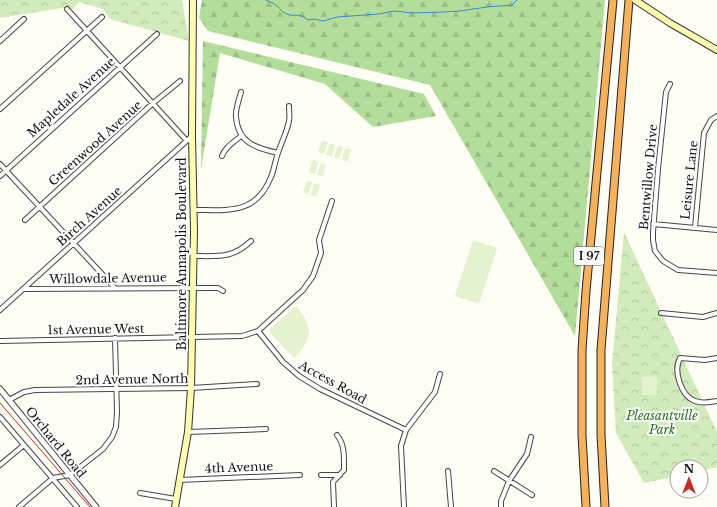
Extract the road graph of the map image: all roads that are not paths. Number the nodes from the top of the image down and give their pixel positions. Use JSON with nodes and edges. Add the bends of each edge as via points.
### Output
{"nodes":[{"id":1,"x":193,"y":0,"type":"edge"},
{"id":2,"x":613,"y":0,"type":"edge"},
{"id":3,"x":634,"y":0,"type":"edge"},
{"id":4,"x":630,"y":5,"type":"edge"},
{"id":5,"x":67,"y":9,"type":"dead end"},
{"id":6,"x":102,"y":17,"type":"dead end"},
{"id":7,"x":24,"y":19,"type":"dead end"},
{"id":8,"x":86,"y":31,"type":"junction"},
{"id":9,"x":157,"y":34,"type":"dead end"},
{"id":10,"x":0,"y":41,"type":"edge"},
{"id":11,"x":717,"y":50,"type":"edge"},
{"id":12,"x":119,"y":67,"type":"junction"},
{"id":13,"x":180,"y":82,"type":"dead end"},
{"id":14,"x":670,"y":84,"type":"dead end"},
{"id":15,"x":241,"y":92,"type":"dead end"},
{"id":16,"x":152,"y":104,"type":"junction"},
{"id":17,"x":289,"y":106,"type":"dead end"},
{"id":18,"x":0,"y":109,"type":"edge"},
{"id":19,"x":717,"y":116,"type":"edge"},
{"id":20,"x":192,"y":136,"type":"junction"},
{"id":21,"x":241,"y":136,"type":"junction"},
{"id":22,"x":187,"y":141,"type":"junction"},
{"id":23,"x":278,"y":153,"type":"junction"},
{"id":24,"x":222,"y":156,"type":"dead end"},
{"id":25,"x":0,"y":164,"type":"edge"},
{"id":26,"x":6,"y":170,"type":"junction"},
{"id":27,"x":0,"y":176,"type":"edge"},
{"id":28,"x":332,"y":201,"type":"dead end"},
{"id":29,"x":40,"y":207,"type":"junction"},
{"id":30,"x":194,"y":210,"type":"junction"},
{"id":31,"x":25,"y":220,"type":"dead end"},
{"id":32,"x":653,"y":224,"type":"junction"},
{"id":33,"x":695,"y":227,"type":"junction"},
{"id":34,"x":717,"y":230,"type":"edge"},
{"id":35,"x":251,"y":241,"type":"dead end"},
{"id":36,"x":73,"y":244,"type":"junction"},
{"id":37,"x":193,"y":256,"type":"junction"},
{"id":38,"x":717,"y":273,"type":"edge"},
{"id":39,"x":115,"y":288,"type":"junction"},
{"id":40,"x":193,"y":288,"type":"junction"},
{"id":41,"x":22,"y":289,"type":"junction"},
{"id":42,"x":224,"y":291,"type":"dead end"},
{"id":43,"x":0,"y":310,"type":"edge"},
{"id":44,"x":661,"y":313,"type":"dead end"},
{"id":45,"x":717,"y":313,"type":"edge"},
{"id":46,"x":258,"y":331,"type":"junction"},
{"id":47,"x":192,"y":337,"type":"junction"},
{"id":48,"x":115,"y":338,"type":"junction"},
{"id":49,"x":0,"y":341,"type":"edge"},
{"id":50,"x":717,"y":358,"type":"edge"},
{"id":51,"x":440,"y":374,"type":"dead end"},
{"id":52,"x":257,"y":384,"type":"dead end"},
{"id":53,"x":191,"y":388,"type":"junction"},
{"id":54,"x":0,"y":389,"type":"edge"},
{"id":55,"x":117,"y":390,"type":"junction"},
{"id":56,"x":9,"y":400,"type":"junction"},
{"id":57,"x":717,"y":401,"type":"edge"},
{"id":58,"x":0,"y":417,"type":"edge"},
{"id":59,"x":266,"y":429,"type":"dead end"},
{"id":60,"x":406,"y":430,"type":"junction"},
{"id":61,"x":188,"y":432,"type":"junction"},
{"id":62,"x":337,"y":435,"type":"dead end"},
{"id":63,"x":531,"y":437,"type":"dead end"},
{"id":64,"x":24,"y":445,"type":"junction"},
{"id":65,"x":0,"y":465,"type":"edge"},
{"id":66,"x":448,"y":471,"type":"dead end"},
{"id":67,"x":494,"y":471,"type":"dead end"},
{"id":68,"x":70,"y":475,"type":"junction"},
{"id":69,"x":300,"y":475,"type":"dead end"},
{"id":70,"x":321,"y":475,"type":"dead end"},
{"id":71,"x":340,"y":475,"type":"junction"},
{"id":72,"x":53,"y":478,"type":"junction"},
{"id":73,"x":179,"y":480,"type":"junction"},
{"id":74,"x":509,"y":481,"type":"junction"},
{"id":75,"x":140,"y":493,"type":"dead end"},
{"id":76,"x":532,"y":495,"type":"dead end"},
{"id":77,"x":176,"y":499,"type":"junction"},
{"id":78,"x":19,"y":507,"type":"edge"},
{"id":79,"x":77,"y":507,"type":"edge"},
{"id":80,"x":96,"y":507,"type":"edge"},
{"id":81,"x":175,"y":507,"type":"edge"},
{"id":82,"x":334,"y":507,"type":"edge"},
{"id":83,"x":404,"y":507,"type":"edge"},
{"id":84,"x":451,"y":507,"type":"edge"},
{"id":85,"x":501,"y":507,"type":"edge"},
{"id":86,"x":586,"y":507,"type":"edge"},
{"id":87,"x":605,"y":507,"type":"edge"}],
"edges":[{"from":1,"to":20,"type":"main road","name":"Baltimore Annapolis Boulevard"},
{"from":2,"to":86,"type":"highway","number":"I 97","via":[[582,350],[582,435]]},
{"from":3,"to":4,"type":"highway","number":"I 97"},
{"from":3,"to":11,"type":"main road"},
{"from":4,"to":87,"type":"highway","number":"I 97","via":[[601,358],[600,428]]},
{"from":5,"to":8,"type":"street"},
{"from":6,"to":8,"type":"street"},
{"from":7,"to":10,"type":"street"},
{"from":8,"to":12,"type":"street"},
{"from":8,"to":18,"type":"street"},
{"from":9,"to":12,"type":"street","name":"Mapledale Avenue"},
{"from":12,"to":16,"type":"street"},
{"from":12,"to":26,"type":"street","name":"Mapledale Avenue"},
{"from":13,"to":16,"type":"street","name":"Greenwood Avenue"},
{"from":14,"to":32,"type":"street","name":"Bentwillow Drive","via":[[666,92]]},
{"from":15,"to":21,"type":"street","via":[[235,116]]},
{"from":16,"to":22,"type":"street"},
{"from":16,"to":29,"type":"street","name":"Greenwood Avenue"},
{"from":17,"to":23,"type":"street","via":[[289,121]]},
{"from":19,"to":33,"type":"street","name":"Leisure Lane","via":[[711,120],[704,132]]},
{"from":20,"to":22,"type":"street","name":"Birch Avenue"},
{"from":20,"to":30,"type":"main road","name":"Baltimore Annapolis Boulevard"},
{"from":21,"to":23,"type":"street","via":[[251,144]]},
{"from":21,"to":24,"type":"street","via":[[228,146]]},
{"from":22,"to":36,"type":"street","name":"Birch Avenue"},
{"from":23,"to":30,"type":"street","via":[[266,189],[256,200],[234,210]]},
{"from":25,"to":26,"type":"street"},
{"from":26,"to":27,"type":"street","name":"Mapledale Avenue"},
{"from":26,"to":29,"type":"street"},
{"from":28,"to":46,"type":"street","via":[[320,240],[321,253],[313,276],[303,290]]},
{"from":29,"to":31,"type":"street","name":"Greenwood Avenue"},
{"from":29,"to":36,"type":"street"},
{"from":30,"to":37,"type":"main road","name":"Baltimore Annapolis Boulevard"},
{"from":32,"to":33,"type":"street"},
{"from":32,"to":38,"type":"street","name":"Bentwillow Drive","via":[[655,251],[663,261],[678,270]]},
{"from":33,"to":34,"type":"street"},
{"from":35,"to":37,"type":"street","via":[[234,254]]},
{"from":36,"to":39,"type":"street"},
{"from":36,"to":41,"type":"street","name":"Birch Avenue"},
{"from":37,"to":40,"type":"main road","name":"Baltimore Annapolis Boulevard"},
{"from":39,"to":40,"type":"street","name":"Willowdale Avenue"},
{"from":39,"to":41,"type":"street","name":"Willowdale Avenue"},
{"from":40,"to":42,"type":"street","name":"Willowdale Avenue","via":[[214,288]]},
{"from":40,"to":47,"type":"main road","name":"Baltimore Annapolis Boulevard"},
{"from":41,"to":43,"type":"street","name":"Birch Avenue"},
{"from":44,"to":45,"type":"street","via":[[703,317]]},
{"from":46,"to":47,"type":"street","name":"1st Avenue West","via":[[242,336]]},
{"from":46,"to":60,"type":"street","name":"Access Road","via":[[283,362],[299,376],[320,389]]},
{"from":47,"to":48,"type":"street","name":"1st Avenue West"},
{"from":47,"to":53,"type":"main road","name":"Baltimore Annapolis Boulevard"},
{"from":48,"to":49,"type":"street","name":"1st Avenue West"},
{"from":48,"to":55,"type":"street"},
{"from":50,"to":57,"type":"street","via":[[680,358],[677,363],[678,376],[689,397],[703,403]]},
{"from":51,"to":60,"type":"street","via":[[435,392]]},
{"from":52,"to":53,"type":"street","name":"2nd Avenue North"},
{"from":53,"to":55,"type":"street","name":"2nd Avenue North"},
{"from":53,"to":61,"type":"main road","name":"Baltimore Annapolis Boulevard"},
{"from":54,"to":56,"type":"street","name":"Orchard Road"},
{"from":55,"to":56,"type":"street","name":"2nd Avenue North","via":[[35,390],[24,392]]},
{"from":55,"to":68,"type":"street","via":[[117,421],[112,438],[103,449]]},
{"from":56,"to":68,"type":"street","name":"Orchard Road"},
{"from":58,"to":64,"type":"street"},
{"from":59,"to":61,"type":"street"},
{"from":60,"to":83,"type":"street","via":[[401,446]]},
{"from":61,"to":73,"type":"main road","name":"Baltimore Annapolis Boulevard"},
{"from":62,"to":71,"type":"street","via":[[343,446],[344,470]]},
{"from":63,"to":74,"type":"street","via":[[527,454]]},
{"from":64,"to":65,"type":"street"},
{"from":64,"to":72,"type":"street"},
{"from":66,"to":84,"type":"street"},
{"from":67,"to":74,"type":"street"},
{"from":68,"to":72,"type":"street"},
{"from":68,"to":80,"type":"street","name":"Orchard Road"},
{"from":69,"to":73,"type":"street","name":"4th Avenue"},
{"from":70,"to":71,"type":"street"},
{"from":71,"to":82,"type":"street","via":[[333,482]]},
{"from":72,"to":78,"type":"street"},
{"from":72,"to":79,"type":"street"},
{"from":73,"to":77,"type":"main road","name":"Baltimore Annapolis Boulevard"},
{"from":74,"to":76,"type":"street"},
{"from":74,"to":85,"type":"street"},
{"from":75,"to":77,"type":"street"},
{"from":77,"to":81,"type":"main road","name":"Baltimore Annapolis Boulevard"}]}
